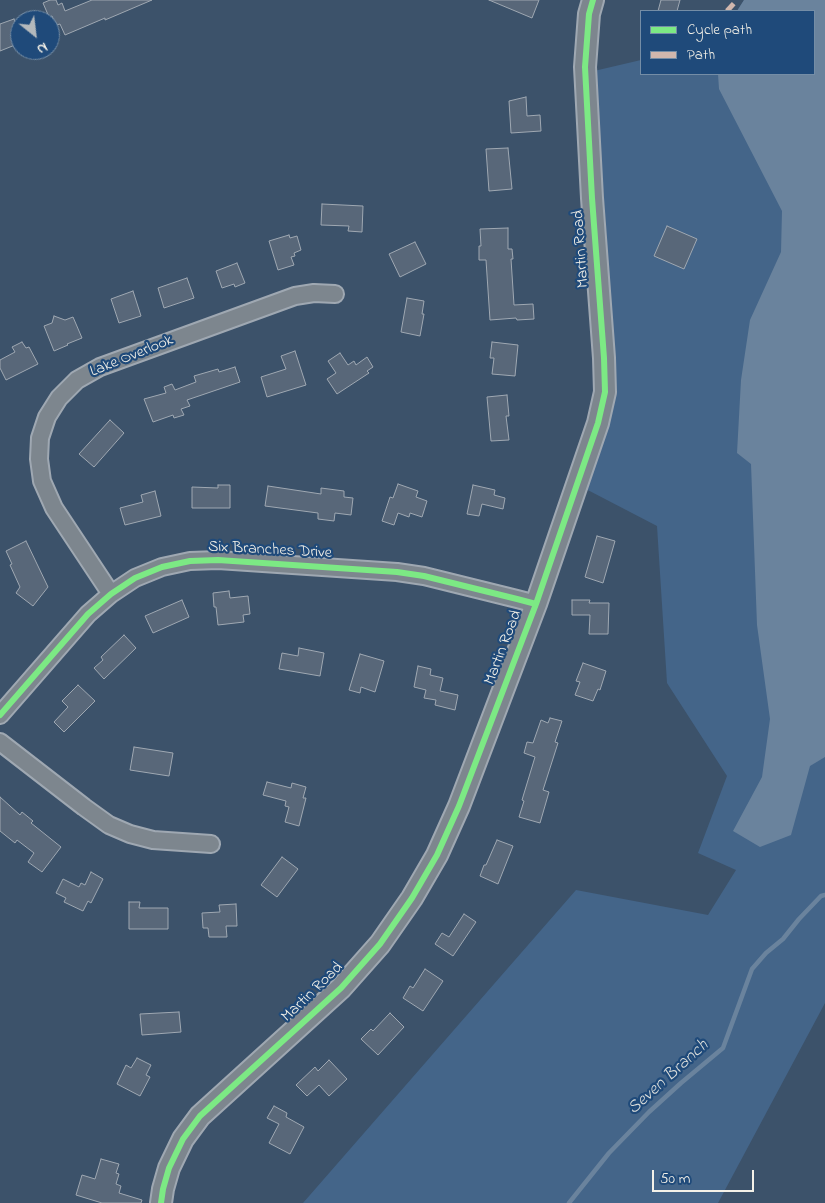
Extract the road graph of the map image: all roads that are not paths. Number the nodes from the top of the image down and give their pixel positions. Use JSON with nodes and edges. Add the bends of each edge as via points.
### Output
{"nodes":[{"id":1,"x":593,"y":0,"type":"edge"},
{"id":2,"x":335,"y":294,"type":"dead end"},
{"id":3,"x":111,"y":594,"type":"junction"},
{"id":4,"x":536,"y":604,"type":"junction"},
{"id":5,"x":0,"y":715,"type":"edge"},
{"id":6,"x":0,"y":742,"type":"edge"},
{"id":7,"x":211,"y":844,"type":"dead end"},
{"id":8,"x":161,"y":1203,"type":"edge"}],
"edges":[{"from":1,"to":4,"type":"street","name":"Martin Road","via":[[585,67],[604,392],[598,423]]},
{"from":2,"to":3,"type":"street","name":"Lake Overlook","via":[[314,292],[295,296],[100,367],[77,380],[59,398],[40,438],[42,481],[54,508]]},
{"from":3,"to":4,"type":"street","name":"Six Branches Drive","via":[[162,567],[218,560],[415,574]]},
{"from":3,"to":5,"type":"street","name":"Six Branches Drive","via":[[88,614]]},
{"from":4,"to":8,"type":"street","name":"Martin Road","via":[[459,806],[437,855],[412,898],[380,944],[341,988],[200,1116],[183,1139],[169,1168]]},
{"from":6,"to":7,"type":"street","via":[[109,825],[153,840]]}]}
